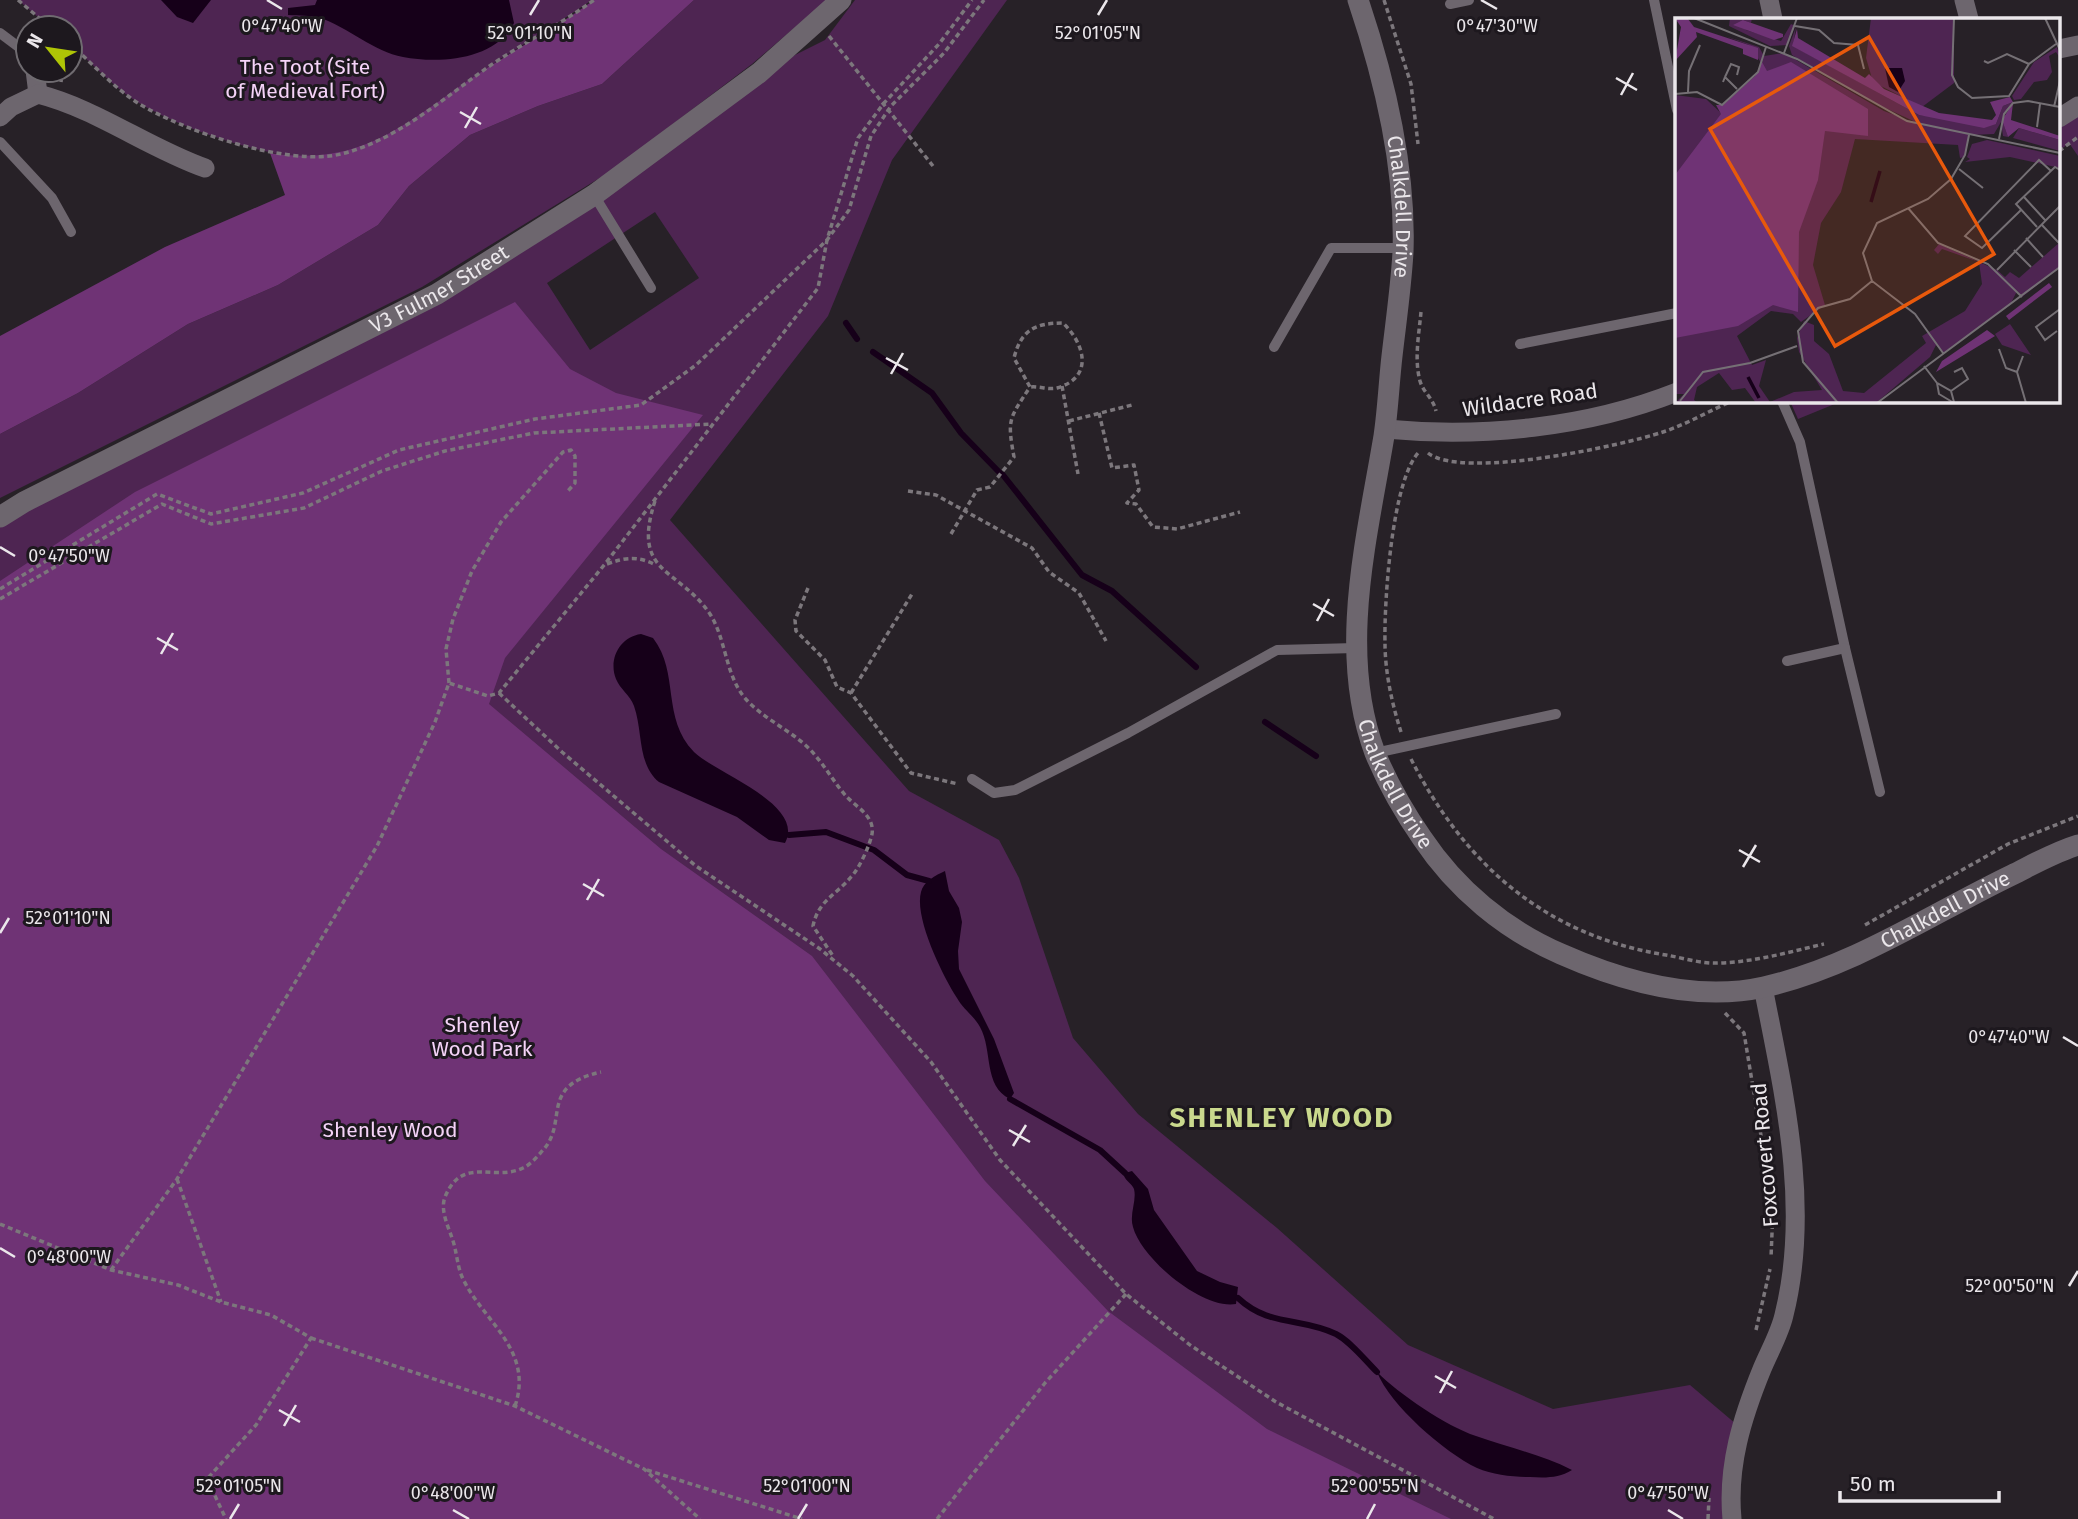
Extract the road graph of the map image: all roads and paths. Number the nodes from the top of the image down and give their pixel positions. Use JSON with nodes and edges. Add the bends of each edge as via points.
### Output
{"nodes":[{"id":1,"x":18,"y":0,"type":"edge"},
{"id":2,"x":594,"y":0,"type":"edge"},
{"id":3,"x":841,"y":0,"type":"edge"},
{"id":4,"x":972,"y":0,"type":"edge"},
{"id":5,"x":984,"y":0,"type":"edge"},
{"id":6,"x":1359,"y":0,"type":"edge"},
{"id":7,"x":1384,"y":0,"type":"edge"},
{"id":8,"x":1469,"y":0,"type":"edge"},
{"id":9,"x":1654,"y":0,"type":"edge"},
{"id":10,"x":1769,"y":0,"type":"edge"},
{"id":11,"x":1964,"y":0,"type":"edge"},
{"id":12,"x":1450,"y":4,"type":"dead end"},
{"id":13,"x":34,"y":14,"type":"edge"},
{"id":14,"x":1773,"y":18,"type":"edge"},
{"id":15,"x":1969,"y":18,"type":"edge"},
{"id":16,"x":823,"y":29,"type":"dead end"},
{"id":17,"x":2078,"y":45,"type":"edge"},
{"id":18,"x":2060,"y":49,"type":"edge"},
{"id":19,"x":84,"y":56,"type":"edge"},
{"id":20,"x":37,"y":84,"type":"edge"},
{"id":21,"x":38,"y":94,"type":"junction"},
{"id":22,"x":1675,"y":100,"type":"edge"},
{"id":23,"x":884,"y":103,"type":"junction"},
{"id":24,"x":2078,"y":106,"type":"edge"},
{"id":25,"x":889,"y":109,"type":"junction"},
{"id":26,"x":0,"y":117,"type":"edge"},
{"id":27,"x":2060,"y":117,"type":"edge"},
{"id":28,"x":2078,"y":137,"type":"edge"},
{"id":29,"x":0,"y":142,"type":"edge"},
{"id":30,"x":2060,"y":150,"type":"edge"},
{"id":31,"x":1419,"y":152,"type":"dead end"},
{"id":32,"x":933,"y":166,"type":"dead end"},
{"id":33,"x":205,"y":168,"type":"dead end"},
{"id":34,"x":594,"y":195,"type":"junction"},
{"id":35,"x":71,"y":232,"type":"dead end"},
{"id":36,"x":827,"y":240,"type":"junction"},
{"id":37,"x":1403,"y":248,"type":"junction"},
{"id":38,"x":651,"y":288,"type":"dead end"},
{"id":39,"x":1421,"y":306,"type":"dead end"},
{"id":40,"x":1675,"y":313,"type":"edge"},
{"id":41,"x":1520,"y":344,"type":"dead end"},
{"id":42,"x":1274,"y":347,"type":"dead end"},
{"id":43,"x":1062,"y":386,"type":"junction"},
{"id":44,"x":1030,"y":387,"type":"junction"},
{"id":45,"x":1675,"y":393,"type":"edge"},
{"id":46,"x":1730,"y":402,"type":"edge"},
{"id":47,"x":1782,"y":402,"type":"edge"},
{"id":48,"x":1132,"y":405,"type":"dead end"},
{"id":49,"x":1099,"y":413,"type":"junction"},
{"id":50,"x":1069,"y":421,"type":"junction"},
{"id":51,"x":712,"y":424,"type":"junction"},
{"id":52,"x":1385,"y":429,"type":"junction"},
{"id":53,"x":1433,"y":434,"type":"junction"},
{"id":54,"x":1078,"y":474,"type":"dead end"},
{"id":55,"x":908,"y":491,"type":"dead end"},
{"id":56,"x":567,"y":492,"type":"dead end"},
{"id":57,"x":656,"y":495,"type":"junction"},
{"id":58,"x":1240,"y":512,"type":"dead end"},
{"id":59,"x":965,"y":513,"type":"junction"},
{"id":60,"x":0,"y":517,"type":"edge"},
{"id":61,"x":951,"y":534,"type":"dead end"},
{"id":62,"x":605,"y":564,"type":"junction"},
{"id":63,"x":659,"y":567,"type":"junction"},
{"id":64,"x":808,"y":588,"type":"dead end"},
{"id":65,"x":0,"y":589,"type":"edge"},
{"id":66,"x":912,"y":594,"type":"dead end"},
{"id":67,"x":0,"y":599,"type":"edge"},
{"id":68,"x":1106,"y":641,"type":"dead end"},
{"id":69,"x":1356,"y":648,"type":"junction"},
{"id":70,"x":1845,"y":648,"type":"junction"},
{"id":71,"x":1787,"y":661,"type":"dead end"},
{"id":72,"x":449,"y":683,"type":"junction"},
{"id":73,"x":499,"y":692,"type":"junction"},
{"id":74,"x":851,"y":693,"type":"junction"},
{"id":75,"x":1556,"y":713,"type":"dead end"},
{"id":76,"x":1405,"y":746,"type":"junction"},
{"id":77,"x":1375,"y":753,"type":"junction"},
{"id":78,"x":972,"y":779,"type":"joint"},
{"id":79,"x":1880,"y":792,"type":"dead end"},
{"id":80,"x":2078,"y":816,"type":"edge"},
{"id":81,"x":2078,"y":845,"type":"edge"},
{"id":82,"x":1863,"y":927,"type":"dead end"},
{"id":83,"x":1827,"y":943,"type":"dead end"},
{"id":84,"x":835,"y":961,"type":"junction"},
{"id":85,"x":1716,"y":963,"type":"junction"},
{"id":86,"x":1763,"y":987,"type":"junction"},
{"id":87,"x":1720,"y":991,"type":"junction"},
{"id":88,"x":601,"y":1072,"type":"dead end"},
{"id":89,"x":177,"y":1179,"type":"junction"},
{"id":90,"x":0,"y":1224,"type":"edge"},
{"id":91,"x":111,"y":1270,"type":"junction"},
{"id":92,"x":1126,"y":1294,"type":"junction"},
{"id":93,"x":221,"y":1302,"type":"junction"},
{"id":94,"x":1754,"y":1337,"type":"dead end"},
{"id":95,"x":310,"y":1338,"type":"junction"},
{"id":96,"x":515,"y":1406,"type":"junction"},
{"id":97,"x":644,"y":1469,"type":"junction"},
{"id":98,"x":1710,"y":1485,"type":"dead end"},
{"id":99,"x":226,"y":1519,"type":"edge"},
{"id":100,"x":700,"y":1519,"type":"edge"},
{"id":101,"x":802,"y":1519,"type":"edge"},
{"id":102,"x":937,"y":1519,"type":"edge"},
{"id":103,"x":1494,"y":1519,"type":"edge"},
{"id":104,"x":1709,"y":1519,"type":"edge"},
{"id":105,"x":1732,"y":1519,"type":"edge"}],
"edges":[{"from":1,"to":13,"type":"path"},
{"from":2,"to":19,"type":"path","via":[[382,137],[341,154],[315,157],[270,153],[187,126],[138,103]]},
{"from":3,"to":34,"type":"street","name":"V3 Fulmer Street","via":[[759,74]]},
{"from":4,"to":23,"type":"path"},
{"from":5,"to":25,"type":"path","via":[[944,53]]},
{"from":6,"to":37,"type":"street","name":"Chalkdell Drive","via":[[1391,122]]},
{"from":7,"to":31,"type":"path","via":[[1411,84]]},
{"from":8,"to":12,"type":"lane"},
{"from":9,"to":22,"type":"lane"},
{"from":10,"to":14,"type":"street"},
{"from":11,"to":15,"type":"street"},
{"from":16,"to":23,"type":"path"},
{"from":17,"to":18,"type":"street"},
{"from":20,"to":21,"type":"street"},
{"from":21,"to":26,"type":"street"},
{"from":21,"to":33,"type":"street"},
{"from":23,"to":25,"type":"path"},
{"from":23,"to":36,"type":"path","via":[[858,138]]},
{"from":24,"to":27,"type":"street"},
{"from":25,"to":32,"type":"path"},
{"from":25,"to":36,"type":"path","via":[[872,136],[849,210]]},
{"from":28,"to":30,"type":"path"},
{"from":29,"to":35,"type":"lane","via":[[52,198]]},
{"from":34,"to":38,"type":"lane"},
{"from":34,"to":60,"type":"street","name":"V3 Fulmer Street","via":[[437,294]]},
{"from":36,"to":51,"type":"path","via":[[818,288]]},
{"from":36,"to":65,"type":"path","via":[[696,365],[641,405],[535,419],[399,450],[303,493],[211,514],[157,494]]},
{"from":37,"to":42,"type":"lane","via":[[1331,248]]},
{"from":37,"to":52,"type":"street","name":"Chalkdell Drive"},
{"from":39,"to":53,"type":"path","via":[[1417,365],[1420,384],[1433,400],[1437,420]]},
{"from":40,"to":41,"type":"lane"},
{"from":43,"to":44,"type":"path"},
{"from":43,"to":44,"type":"path","via":[[1073,380],[1083,354],[1077,337],[1063,324],[1041,323],[1027,330],[1014,358]]},
{"from":43,"to":50,"type":"path"},
{"from":44,"to":59,"type":"path","via":[[1011,416],[1014,457],[990,487],[977,490]]},
{"from":45,"to":53,"type":"street","name":"Wildacre Road","via":[[1584,418],[1486,432]]},
{"from":46,"to":76,"type":"path","via":[[1663,432],[1573,454],[1452,463],[1422,449],[1411,459],[1397,505],[1385,643],[1394,710]]},
{"from":47,"to":70,"type":"lane","via":[[1800,442]]},
{"from":48,"to":49,"type":"path"},
{"from":49,"to":50,"type":"path"},
{"from":49,"to":58,"type":"path","via":[[1112,468],[1134,465],[1139,490],[1127,503],[1136,504],[1153,527],[1177,529]]},
{"from":50,"to":54,"type":"path"},
{"from":51,"to":57,"type":"path"},
{"from":51,"to":67,"type":"path","via":[[534,433],[444,451],[382,471],[304,508],[211,524],[162,504]]},
{"from":52,"to":53,"type":"street","name":"Wildacre Road"},
{"from":52,"to":69,"type":"street","name":"Chalkdell Drive","via":[[1363,554]]},
{"from":55,"to":59,"type":"path","via":[[936,495]]},
{"from":56,"to":72,"type":"path","via":[[575,482],[571,450],[564,452],[500,522],[472,571],[446,649]]},
{"from":57,"to":62,"type":"path"},
{"from":57,"to":63,"type":"path","via":[[648,531],[651,554]]},
{"from":59,"to":61,"type":"path"},
{"from":59,"to":68,"type":"path","via":[[1032,548],[1049,572],[1079,593]]},
{"from":62,"to":63,"type":"path","via":[[642,558]]},
{"from":62,"to":73,"type":"path"},
{"from":63,"to":84,"type":"path","via":[[709,613],[743,696],[803,743],[864,812],[872,834],[853,876],[815,914],[813,926]]},
{"from":64,"to":74,"type":"path","via":[[795,620],[796,631],[825,660],[837,687]]},
{"from":66,"to":74,"type":"path"},
{"from":69,"to":77,"type":"street","name":"Chalkdell Drive"},
{"from":69,"to":78,"type":"lane","via":[[1277,650],[1015,790],[995,793]]},
{"from":70,"to":71,"type":"lane"},
{"from":70,"to":79,"type":"lane"},
{"from":72,"to":73,"type":"path","via":[[488,696]]},
{"from":72,"to":89,"type":"path","via":[[377,846]]},
{"from":73,"to":84,"type":"path","via":[[696,866]]},
{"from":74,"to":78,"type":"path","via":[[911,773],[963,785]]},
{"from":75,"to":76,"type":"lane"},
{"from":76,"to":77,"type":"lane"},
{"from":76,"to":85,"type":"path","via":[[1430,795],[1464,844],[1523,898],[1576,930],[1632,950]]},
{"from":77,"to":87,"type":"street","name":"Chalkdell Drive","via":[[1435,858],[1480,904],[1526,939],[1592,968],[1650,985]]},
{"from":80,"to":82,"type":"path","via":[[2008,844]]},
{"from":81,"to":86,"type":"street","name":"Chalkdell Drive","via":[[1960,900],[1850,959]]},
{"from":83,"to":85,"type":"path","via":[[1764,958]]},
{"from":84,"to":92,"type":"path","via":[[931,1062],[1000,1160]]},
{"from":85,"to":87,"type":"path"},
{"from":86,"to":87,"type":"street","name":"Chalkdell Drive"},
{"from":86,"to":105,"type":"street","name":"Foxcovert Road","via":[[1783,1087],[1798,1214],[1784,1316],[1742,1416],[1729,1488]]},
{"from":87,"to":94,"type":"path","via":[[1723,1011],[1744,1033],[1773,1208],[1770,1267]]},
{"from":88,"to":96,"type":"path","via":[[583,1076],[567,1088],[557,1104],[545,1147],[524,1168],[472,1170],[455,1182],[444,1199],[444,1215],[462,1278],[510,1347],[517,1370]]},
{"from":89,"to":91,"type":"path"},
{"from":89,"to":93,"type":"path"},
{"from":90,"to":91,"type":"path"},
{"from":91,"to":93,"type":"path","via":[[178,1285]]},
{"from":92,"to":102,"type":"path","via":[[1045,1382]]},
{"from":92,"to":103,"type":"path","via":[[1190,1345],[1276,1402]]},
{"from":93,"to":95,"type":"path","via":[[271,1315]]},
{"from":95,"to":96,"type":"path"},
{"from":95,"to":99,"type":"path","via":[[256,1425],[207,1479]]},
{"from":96,"to":97,"type":"path"},
{"from":97,"to":100,"type":"path"},
{"from":97,"to":101,"type":"path"},
{"from":98,"to":104,"type":"path"}]}
